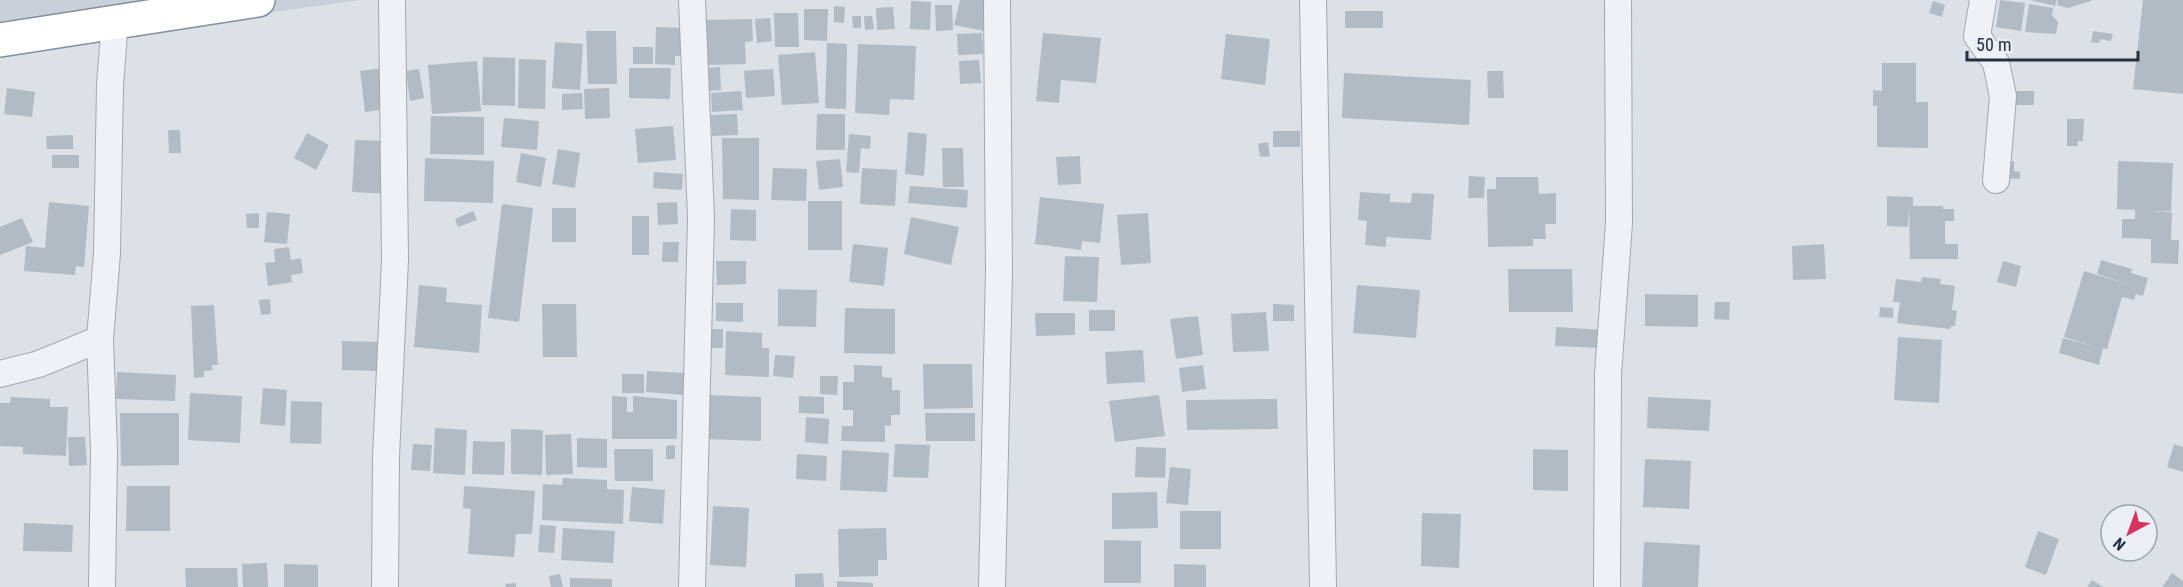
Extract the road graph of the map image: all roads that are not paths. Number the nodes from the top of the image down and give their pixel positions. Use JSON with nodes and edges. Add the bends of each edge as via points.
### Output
{"nodes":[{"id":1,"x":258,"y":0,"type":"edge"},
{"id":2,"x":392,"y":0,"type":"edge"},
{"id":3,"x":692,"y":0,"type":"edge"},
{"id":4,"x":997,"y":0,"type":"edge"},
{"id":5,"x":1313,"y":0,"type":"edge"},
{"id":6,"x":1618,"y":0,"type":"edge"},
{"id":7,"x":1983,"y":0,"type":"edge"},
{"id":8,"x":115,"y":21,"type":"junction"},
{"id":9,"x":0,"y":40,"type":"edge"},
{"id":10,"x":1996,"y":180,"type":"dead end"},
{"id":11,"x":100,"y":339,"type":"junction"},
{"id":12,"x":0,"y":375,"type":"edge"},
{"id":13,"x":102,"y":587,"type":"edge"},
{"id":14,"x":385,"y":587,"type":"edge"},
{"id":15,"x":692,"y":587,"type":"edge"},
{"id":16,"x":992,"y":587,"type":"edge"},
{"id":17,"x":1323,"y":587,"type":"edge"},
{"id":18,"x":1607,"y":587,"type":"edge"}],
"edges":[{"from":1,"to":8,"type":"highway"},
{"from":2,"to":14,"type":"street","via":[[395,260]]},
{"from":3,"to":15,"type":"street","via":[[701,217]]},
{"from":4,"to":16,"type":"street","via":[[999,271]]},
{"from":5,"to":17,"type":"street"},
{"from":6,"to":18,"type":"street","via":[[1619,223],[1608,374]]},
{"from":7,"to":10,"type":"street","via":[[1977,36],[1996,63],[2003,96]]},
{"from":8,"to":9,"type":"highway"},
{"from":8,"to":11,"type":"street"},
{"from":11,"to":12,"type":"street"},
{"from":11,"to":13,"type":"street","via":[[104,451]]}]}
